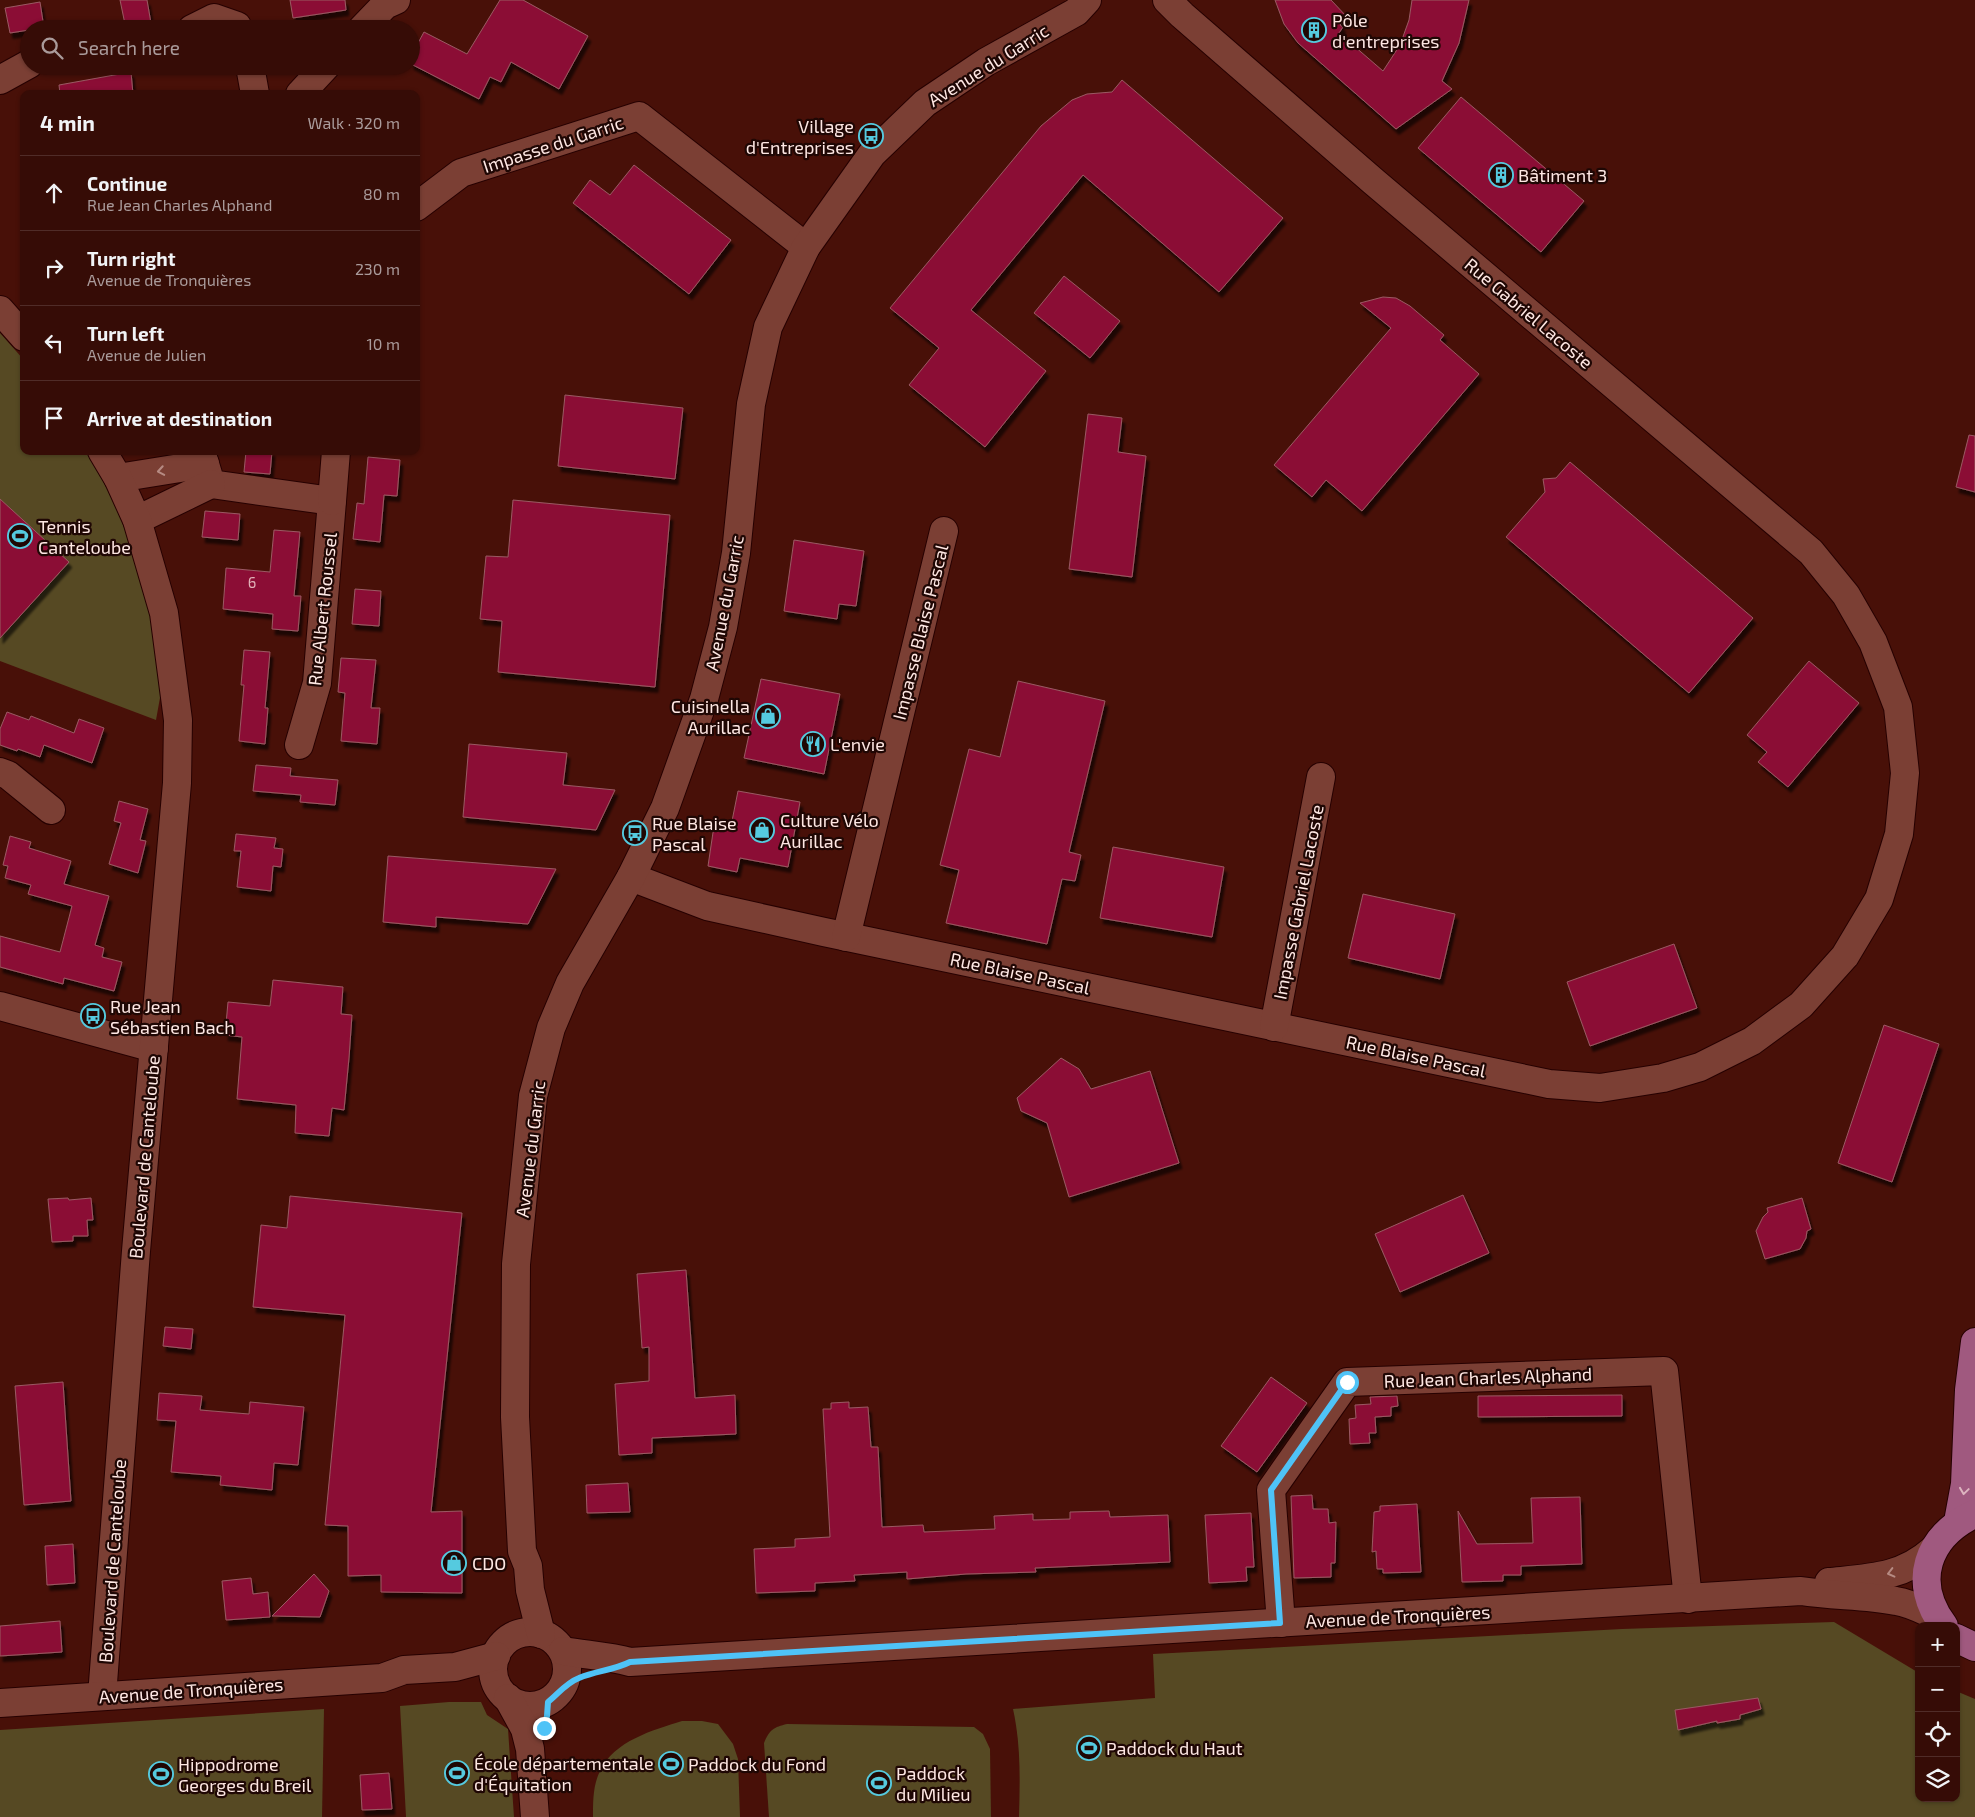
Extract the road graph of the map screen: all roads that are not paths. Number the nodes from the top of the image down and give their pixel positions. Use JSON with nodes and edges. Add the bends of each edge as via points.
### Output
{"nodes":[{"id":1,"x":396,"y":0,"type":"edge"},
{"id":2,"x":1087,"y":0,"type":"edge"},
{"id":3,"x":1167,"y":0,"type":"edge"},
{"id":4,"x":371,"y":20,"type":"edge"},
{"id":5,"x":20,"y":69,"type":"edge"},
{"id":6,"x":252,"y":75,"type":"edge"},
{"id":7,"x":318,"y":75,"type":"edge"},
{"id":8,"x":0,"y":80,"type":"edge"},
{"id":9,"x":254,"y":90,"type":"edge"},
{"id":10,"x":304,"y":90,"type":"edge"},
{"id":11,"x":420,"y":204,"type":"edge"},
{"id":12,"x":806,"y":247,"type":"junction"},
{"id":13,"x":0,"y":310,"type":"edge"},
{"id":14,"x":20,"y":332,"type":"edge"},
{"id":15,"x":104,"y":455,"type":"edge"},
{"id":16,"x":336,"y":455,"type":"edge"},
{"id":17,"x":206,"y":466,"type":"edge"},
{"id":18,"x":118,"y":478,"type":"junction"},
{"id":19,"x":332,"y":501,"type":"junction"},
{"id":20,"x":137,"y":520,"type":"junction"},
{"id":21,"x":944,"y":531,"type":"dead end"},
{"id":22,"x":1873,"y":642,"type":"joint"},
{"id":23,"x":299,"y":745,"type":"dead end"},
{"id":24,"x":0,"y":772,"type":"edge"},
{"id":25,"x":1321,"y":777,"type":"dead end"},
{"id":26,"x":51,"y":810,"type":"dead end"},
{"id":27,"x":631,"y":877,"type":"junction"},
{"id":28,"x":846,"y":937,"type":"junction"},
{"id":29,"x":0,"y":1006,"type":"edge"},
{"id":30,"x":1274,"y":1026,"type":"junction"},
{"id":31,"x":154,"y":1048,"type":"junction"},
{"id":32,"x":1975,"y":1353,"type":"edge"},
{"id":33,"x":1966,"y":1518,"type":"edge"},
{"id":34,"x":1933,"y":1550,"type":"junction"},
{"id":35,"x":522,"y":1551,"type":"junction"},
{"id":36,"x":1801,"y":1591,"type":"junction"},
{"id":37,"x":1688,"y":1599,"type":"junction"},
{"id":38,"x":1940,"y":1621,"type":"edge"},
{"id":39,"x":1280,"y":1623,"type":"junction"},
{"id":40,"x":541,"y":1634,"type":"junction"},
{"id":41,"x":1960,"y":1640,"type":"edge"},
{"id":42,"x":1975,"y":1647,"type":"edge"},
{"id":43,"x":501,"y":1648,"type":"junction"},
{"id":44,"x":562,"y":1651,"type":"junction"},
{"id":45,"x":630,"y":1662,"type":"junction"},
{"id":46,"x":382,"y":1678,"type":"junction"},
{"id":47,"x":503,"y":1693,"type":"junction"},
{"id":48,"x":555,"y":1695,"type":"junction"},
{"id":49,"x":102,"y":1696,"type":"junction"},
{"id":50,"x":0,"y":1703,"type":"edge"},
{"id":51,"x":535,"y":1817,"type":"edge"},
{"id":52,"x":546,"y":1817,"type":"edge"}],
"edges":[{"from":1,"to":4,"type":"street","via":[[385,5]]},
{"from":2,"to":12,"type":"street","name":"Avenue du Garric","via":[[1076,12],[986,62],[925,103],[872,154]]},
{"from":3,"to":22,"type":"street","name":"Rue Gabriel Lacoste","via":[[1373,181],[1811,552],[1846,594]]},
{"from":5,"to":8,"type":"street"},
{"from":6,"to":9,"type":"street"},
{"from":7,"to":10,"type":"street"},
{"from":11,"to":12,"type":"street","name":"Impasse du Garric","via":[[461,173],[639,116]]},
{"from":12,"to":27,"type":"street","name":"Avenue du Garric","via":[[768,327],[751,404],[733,571],[723,627],[704,699],[665,808]]},
{"from":13,"to":14,"type":"street"},
{"from":15,"to":18,"type":"street","name":"Boulevard de Canteloube"},
{"from":16,"to":19,"type":"street","name":"Rue Albert Roussel"},
{"from":17,"to":18,"type":"street","one_way":true},
{"from":17,"to":19,"type":"street"},
{"from":17,"to":20,"type":"street"},
{"from":18,"to":20,"type":"street","name":"Boulevard de Canteloube"},
{"from":19,"to":23,"type":"street","name":"Rue Albert Roussel","via":[[317,683]]},
{"from":20,"to":31,"type":"street","name":"Boulevard de Canteloube","via":[[164,613],[178,720],[177,783]]},
{"from":21,"to":28,"type":"street","name":"Impasse Blaise Pascal"},
{"from":22,"to":30,"type":"street","name":"Rue Blaise Pascal","via":[[1898,707],[1905,773],[1899,834],[1879,899],[1845,956],[1801,1005],[1752,1041],[1700,1067],[1663,1078],[1600,1088],[1549,1084]]},
{"from":24,"to":26,"type":"street"},
{"from":25,"to":30,"type":"street","name":"Impasse Gabriel Lacoste"},
{"from":27,"to":28,"type":"street","name":"Rue Blaise Pascal","via":[[706,906]]},
{"from":27,"to":35,"type":"street","name":"Avenue du Garric","via":[[566,992],[551,1028],[533,1096],[516,1264],[515,1417]]},
{"from":28,"to":30,"type":"street","name":"Rue Blaise Pascal"},
{"from":29,"to":31,"type":"street"},
{"from":31,"to":49,"type":"street","name":"Boulevard de Canteloube"},
{"from":32,"to":33,"type":"main road","one_way":true,"via":[[1969,1390]]},
{"from":33,"to":34,"type":"main road","via":[[1944,1534]]},
{"from":34,"to":36,"type":"street","one_way":true,"via":[[1909,1568],[1893,1574],[1822,1582]]},
{"from":34,"to":38,"type":"main road","via":[[1927,1587],[1930,1602]]},
{"from":35,"to":40,"type":"street","name":"Avenue du Garric","via":[[528,1566],[530,1590]]},
{"from":35,"to":43,"type":"street","name":"Avenue du Garric","via":[[518,1565],[516,1612]]},
{"from":36,"to":37,"type":"street","name":"Avenue de Tronquières"},
{"from":36,"to":38,"type":"street","name":"Avenue de Tronquières","via":[[1896,1601],[1914,1605]]},
{"from":37,"to":39,"type":"street","name":"Avenue de Tronquières"},
{"from":37,"to":39,"type":"street","name":"Rue Jean Charles Alphand","via":[[1664,1371],[1347,1382],[1271,1490]]},
{"from":39,"to":45,"type":"street","name":"Avenue de Tronquières"},
{"from":40,"to":43,"type":"street","via":[[518,1634]]},
{"from":40,"to":44,"type":"street","via":[[550,1638]]},
{"from":41,"to":42,"type":"main road"},
{"from":43,"to":46,"type":"street","name":"Avenue de Tronquières","via":[[455,1667],[404,1670]]},
{"from":43,"to":47,"type":"street","via":[[493,1668]]},
{"from":44,"to":45,"type":"street","name":"Avenue de Tronquières"},
{"from":44,"to":48,"type":"street","via":[[567,1670]]},
{"from":45,"to":48,"type":"street","name":"Avenue de Tronquières","via":[[576,1679]]},
{"from":46,"to":47,"type":"street","name":"Avenue de Tronquières","via":[[403,1682],[458,1680]]},
{"from":46,"to":49,"type":"street","name":"Avenue de Tronquières"},
{"from":47,"to":48,"type":"street","via":[[517,1704],[528,1706],[538,1706]]},
{"from":47,"to":51,"type":"street","via":[[525,1729],[530,1749]]},
{"from":48,"to":52,"type":"street","via":[[541,1746]]},
{"from":49,"to":50,"type":"street","name":"Avenue de Tronquières"}]}
